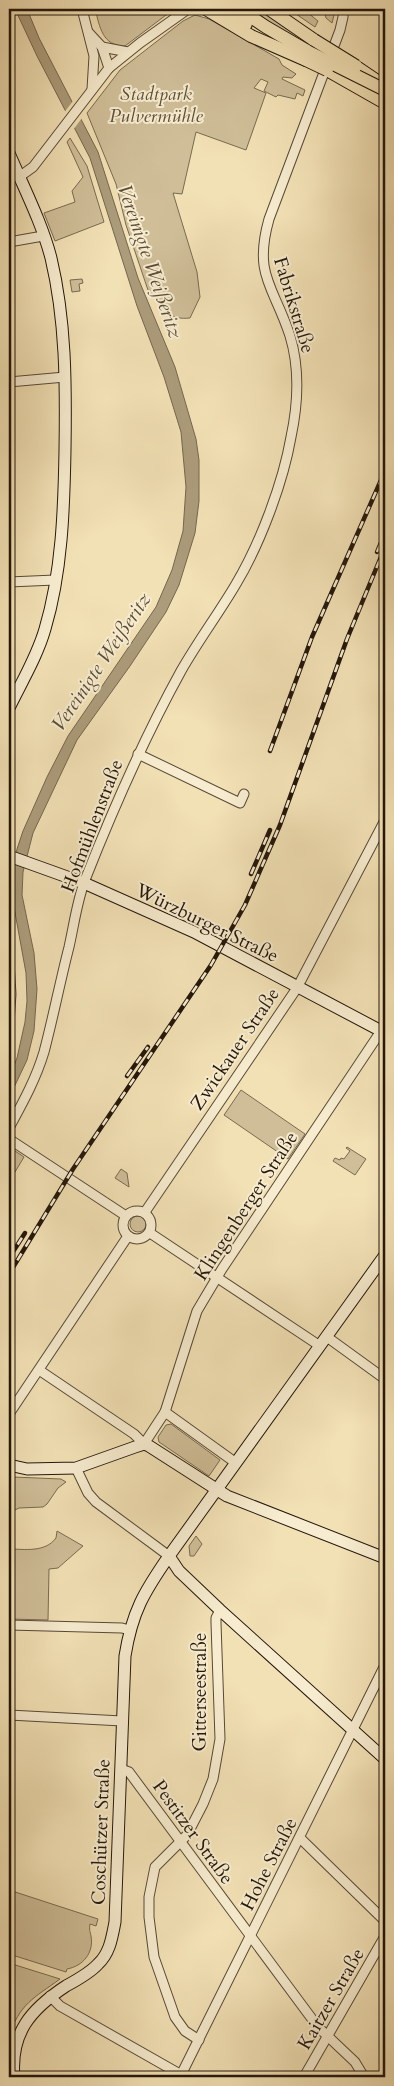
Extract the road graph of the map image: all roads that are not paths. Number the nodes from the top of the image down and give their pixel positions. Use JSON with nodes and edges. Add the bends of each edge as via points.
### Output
{"nodes":[{"id":1,"x":82,"y":9,"type":"edge"},
{"id":2,"x":180,"y":9,"type":"edge"},
{"id":3,"x":188,"y":9,"type":"edge"},
{"id":4,"x":206,"y":9,"type":"edge"},
{"id":5,"x":225,"y":9,"type":"edge"},
{"id":6,"x":239,"y":9,"type":"edge"},
{"id":7,"x":269,"y":9,"type":"edge"},
{"id":8,"x":344,"y":10,"type":"edge"},
{"id":9,"x":174,"y":18,"type":"junction"},
{"id":10,"x":89,"y":33,"type":"junction"},
{"id":11,"x":102,"y":47,"type":"junction"},
{"id":12,"x":284,"y":49,"type":"junction"},
{"id":13,"x":128,"y":52,"type":"junction"},
{"id":14,"x":94,"y":56,"type":"junction"},
{"id":15,"x":308,"y":56,"type":"junction"},
{"id":16,"x":109,"y":68,"type":"junction"},
{"id":17,"x":385,"y":86,"type":"edge"},
{"id":18,"x":92,"y":89,"type":"junction"},
{"id":19,"x":385,"y":90,"type":"edge"},
{"id":20,"x":385,"y":103,"type":"edge"},
{"id":21,"x":9,"y":153,"type":"edge"},
{"id":22,"x":19,"y":177,"type":"junction"},
{"id":23,"x":43,"y":236,"type":"junction"},
{"id":24,"x":9,"y":242,"type":"edge"},
{"id":25,"x":65,"y":377,"type":"junction"},
{"id":26,"x":9,"y":382,"type":"edge"},
{"id":27,"x":56,"y":580,"type":"junction"},
{"id":28,"x":9,"y":582,"type":"edge"},
{"id":29,"x":238,"y":582,"type":"joint"},
{"id":30,"x":9,"y":708,"type":"edge"},
{"id":31,"x":138,"y":754,"type":"junction"},
{"id":32,"x":244,"y":794,"type":"dead end"},
{"id":33,"x":385,"y":820,"type":"edge"},
{"id":34,"x":9,"y":856,"type":"edge"},
{"id":35,"x":84,"y":883,"type":"junction"},
{"id":36,"x":9,"y":962,"type":"edge"},
{"id":37,"x":297,"y":988,"type":"junction"},
{"id":38,"x":9,"y":1023,"type":"edge"},
{"id":39,"x":383,"y":1032,"type":"edge"},
{"id":40,"x":9,"y":1128,"type":"edge"},
{"id":41,"x":9,"y":1139,"type":"edge"},
{"id":42,"x":145,"y":1212,"type":"junction"},
{"id":43,"x":126,"y":1216,"type":"junction"},
{"id":44,"x":150,"y":1233,"type":"junction"},
{"id":45,"x":128,"y":1236,"type":"junction"},
{"id":46,"x":385,"y":1255,"type":"edge"},
{"id":47,"x":218,"y":1277,"type":"junction"},
{"id":48,"x":323,"y":1342,"type":"junction"},
{"id":49,"x":39,"y":1370,"type":"junction"},
{"id":50,"x":385,"y":1379,"type":"edge"},
{"id":51,"x":165,"y":1412,"type":"junction"},
{"id":52,"x":9,"y":1414,"type":"edge"},
{"id":53,"x":144,"y":1444,"type":"junction"},
{"id":54,"x":236,"y":1463,"type":"junction"},
{"id":55,"x":9,"y":1466,"type":"edge"},
{"id":56,"x":76,"y":1468,"type":"junction"},
{"id":57,"x":217,"y":1490,"type":"junction"},
{"id":58,"x":169,"y":1556,"type":"junction"},
{"id":59,"x":385,"y":1558,"type":"edge"},
{"id":60,"x":220,"y":1610,"type":"junction"},
{"id":61,"x":9,"y":1625,"type":"edge"},
{"id":62,"x":129,"y":1630,"type":"junction"},
{"id":63,"x":385,"y":1665,"type":"edge"},
{"id":64,"x":9,"y":1716,"type":"edge"},
{"id":65,"x":122,"y":1721,"type":"junction"},
{"id":66,"x":354,"y":1731,"type":"junction"},
{"id":67,"x":385,"y":1759,"type":"edge"},
{"id":68,"x":120,"y":1769,"type":"junction"},
{"id":69,"x":300,"y":1838,"type":"junction"},
{"id":70,"x":181,"y":1842,"type":"junction"},
{"id":71,"x":385,"y":1922,"type":"edge"},
{"id":72,"x":250,"y":1936,"type":"junction"},
{"id":73,"x":385,"y":1936,"type":"edge"},
{"id":74,"x":50,"y":1996,"type":"junction"},
{"id":75,"x":328,"y":2037,"type":"junction"},
{"id":76,"x":199,"y":2040,"type":"junction"},
{"id":77,"x":14,"y":2077,"type":"edge"},
{"id":78,"x":182,"y":2077,"type":"edge"},
{"id":79,"x":304,"y":2077,"type":"edge"},
{"id":80,"x":364,"y":2077,"type":"edge"}],
"edges":[{"from":1,"to":10,"type":"street"},
{"from":2,"to":9,"type":"street"},
{"from":3,"to":9,"type":"street"},
{"from":4,"to":12,"type":"main road","via":[[251,36]]},
{"from":5,"to":12,"type":"main road"},
{"from":6,"to":15,"type":"main road"},
{"from":7,"to":17,"type":"main road","bridge":true},
{"from":8,"to":29,"type":"street","name":"Fabrikstraße","via":[[340,30],[264,236],[263,268],[289,335],[295,360],[296,408],[277,491]]},
{"from":9,"to":13,"type":"street"},
{"from":10,"to":11,"type":"street"},
{"from":10,"to":14,"type":"street"},
{"from":11,"to":13,"type":"street"},
{"from":11,"to":16,"type":"street"},
{"from":12,"to":15,"type":"main road"},
{"from":13,"to":16,"type":"street"},
{"from":14,"to":16,"type":"street"},
{"from":14,"to":18,"type":"street"},
{"from":15,"to":19,"type":"main road","bridge":true},
{"from":15,"to":20,"type":"main road","bridge":true},
{"from":16,"to":18,"type":"street"},
{"from":18,"to":22,"type":"street","via":[[33,167]]},
{"from":21,"to":22,"type":"street"},
{"from":22,"to":23,"type":"street"},
{"from":23,"to":24,"type":"street"},
{"from":23,"to":25,"type":"street","via":[[60,300]]},
{"from":25,"to":26,"type":"street"},
{"from":25,"to":27,"type":"street","via":[[64,492]]},
{"from":27,"to":28,"type":"street"},
{"from":27,"to":30,"type":"street","via":[[43,637]]},
{"from":29,"to":31,"type":"street","name":"Hofmühlenstraße","via":[[182,670]]},
{"from":31,"to":32,"type":"street","via":[[240,803]]},
{"from":31,"to":35,"type":"street","name":"Hofmühlenstraße"},
{"from":33,"to":37,"type":"street","name":"Zwickauer Straße"},
{"from":34,"to":35,"type":"street","name":"Würzburger Straße"},
{"from":35,"to":37,"type":"street","name":"Würzburger Straße","via":[[194,932]]},
{"from":35,"to":40,"type":"street","name":"Hofmühlenstraße","via":[[43,1054]]},
{"from":36,"to":38,"type":"street"},
{"from":37,"to":39,"type":"street","name":"Würzburger Straße"},
{"from":37,"to":42,"type":"street","name":"Zwickauer Straße"},
{"from":39,"to":47,"type":"street","name":"Klingenberger Straße"},
{"from":41,"to":43,"type":"street"},
{"from":42,"to":43,"type":"street","via":[[135,1210]]},
{"from":42,"to":44,"type":"street","via":[[152,1222]]},
{"from":43,"to":45,"type":"street","via":[[123,1227]]},
{"from":44,"to":45,"type":"street","via":[[140,1239]]},
{"from":44,"to":47,"type":"street"},
{"from":45,"to":49,"type":"street"},
{"from":46,"to":48,"type":"street","name":"Coschützer Straße"},
{"from":47,"to":48,"type":"street"},
{"from":47,"to":51,"type":"street","name":"Klingenberger Straße","via":[[197,1311]]},
{"from":48,"to":50,"type":"street"},
{"from":48,"to":54,"type":"street","name":"Coschützer Straße"},
{"from":49,"to":52,"type":"street"},
{"from":49,"to":53,"type":"street"},
{"from":51,"to":53,"type":"street","name":"Klingenberger Straße"},
{"from":51,"to":54,"type":"street"},
{"from":53,"to":56,"type":"street"},
{"from":53,"to":57,"type":"street"},
{"from":54,"to":57,"type":"street","name":"Coschützer Straße"},
{"from":55,"to":56,"type":"street"},
{"from":56,"to":58,"type":"street","via":[[88,1493],[104,1510]]},
{"from":57,"to":58,"type":"street","name":"Coschützer Straße"},
{"from":57,"to":59,"type":"street"},
{"from":58,"to":60,"type":"street","via":[[179,1571]]},
{"from":58,"to":62,"type":"street","name":"Coschützer Straße","via":[[141,1599]]},
{"from":60,"to":66,"type":"street"},
{"from":60,"to":70,"type":"street","name":"Gitterseestraße","via":[[216,1618],[220,1746],[208,1793]]},
{"from":61,"to":62,"type":"street"},
{"from":62,"to":65,"type":"street","name":"Coschützer Straße"},
{"from":63,"to":66,"type":"street","name":"Hohe Straße"},
{"from":64,"to":65,"type":"street"},
{"from":65,"to":68,"type":"street","name":"Coschützer Straße"},
{"from":66,"to":67,"type":"street"},
{"from":66,"to":69,"type":"street","name":"Hohe Straße"},
{"from":68,"to":70,"type":"street","name":"Pestitzer Straße","via":[[129,1772]]},
{"from":68,"to":74,"type":"street","name":"Coschützer Straße","via":[[115,1922],[110,1946],[99,1964]]},
{"from":69,"to":71,"type":"street"},
{"from":69,"to":72,"type":"street","name":"Hohe Straße"},
{"from":70,"to":72,"type":"street","name":"Pestitzer Straße"},
{"from":70,"to":76,"type":"street","name":"Gitterseestraße","via":[[155,1867],[149,1897],[150,1935],[154,1957],[176,2017],[185,2031]]},
{"from":72,"to":75,"type":"street","name":"Pestitzer Straße"},
{"from":72,"to":76,"type":"street","name":"Hohe Straße"},
{"from":73,"to":75,"type":"street","name":"Kaitzer Straße"},
{"from":74,"to":77,"type":"street","name":"Coschützer Straße","via":[[36,2008],[22,2028],[14,2054]]},
{"from":74,"to":78,"type":"street","via":[[60,2006]]},
{"from":75,"to":79,"type":"street","name":"Kaitzer Straße"},
{"from":75,"to":80,"type":"street","name":"Pestitzer Straße","via":[[355,2062]]},
{"from":76,"to":78,"type":"street","name":"Hohe Straße"}]}
